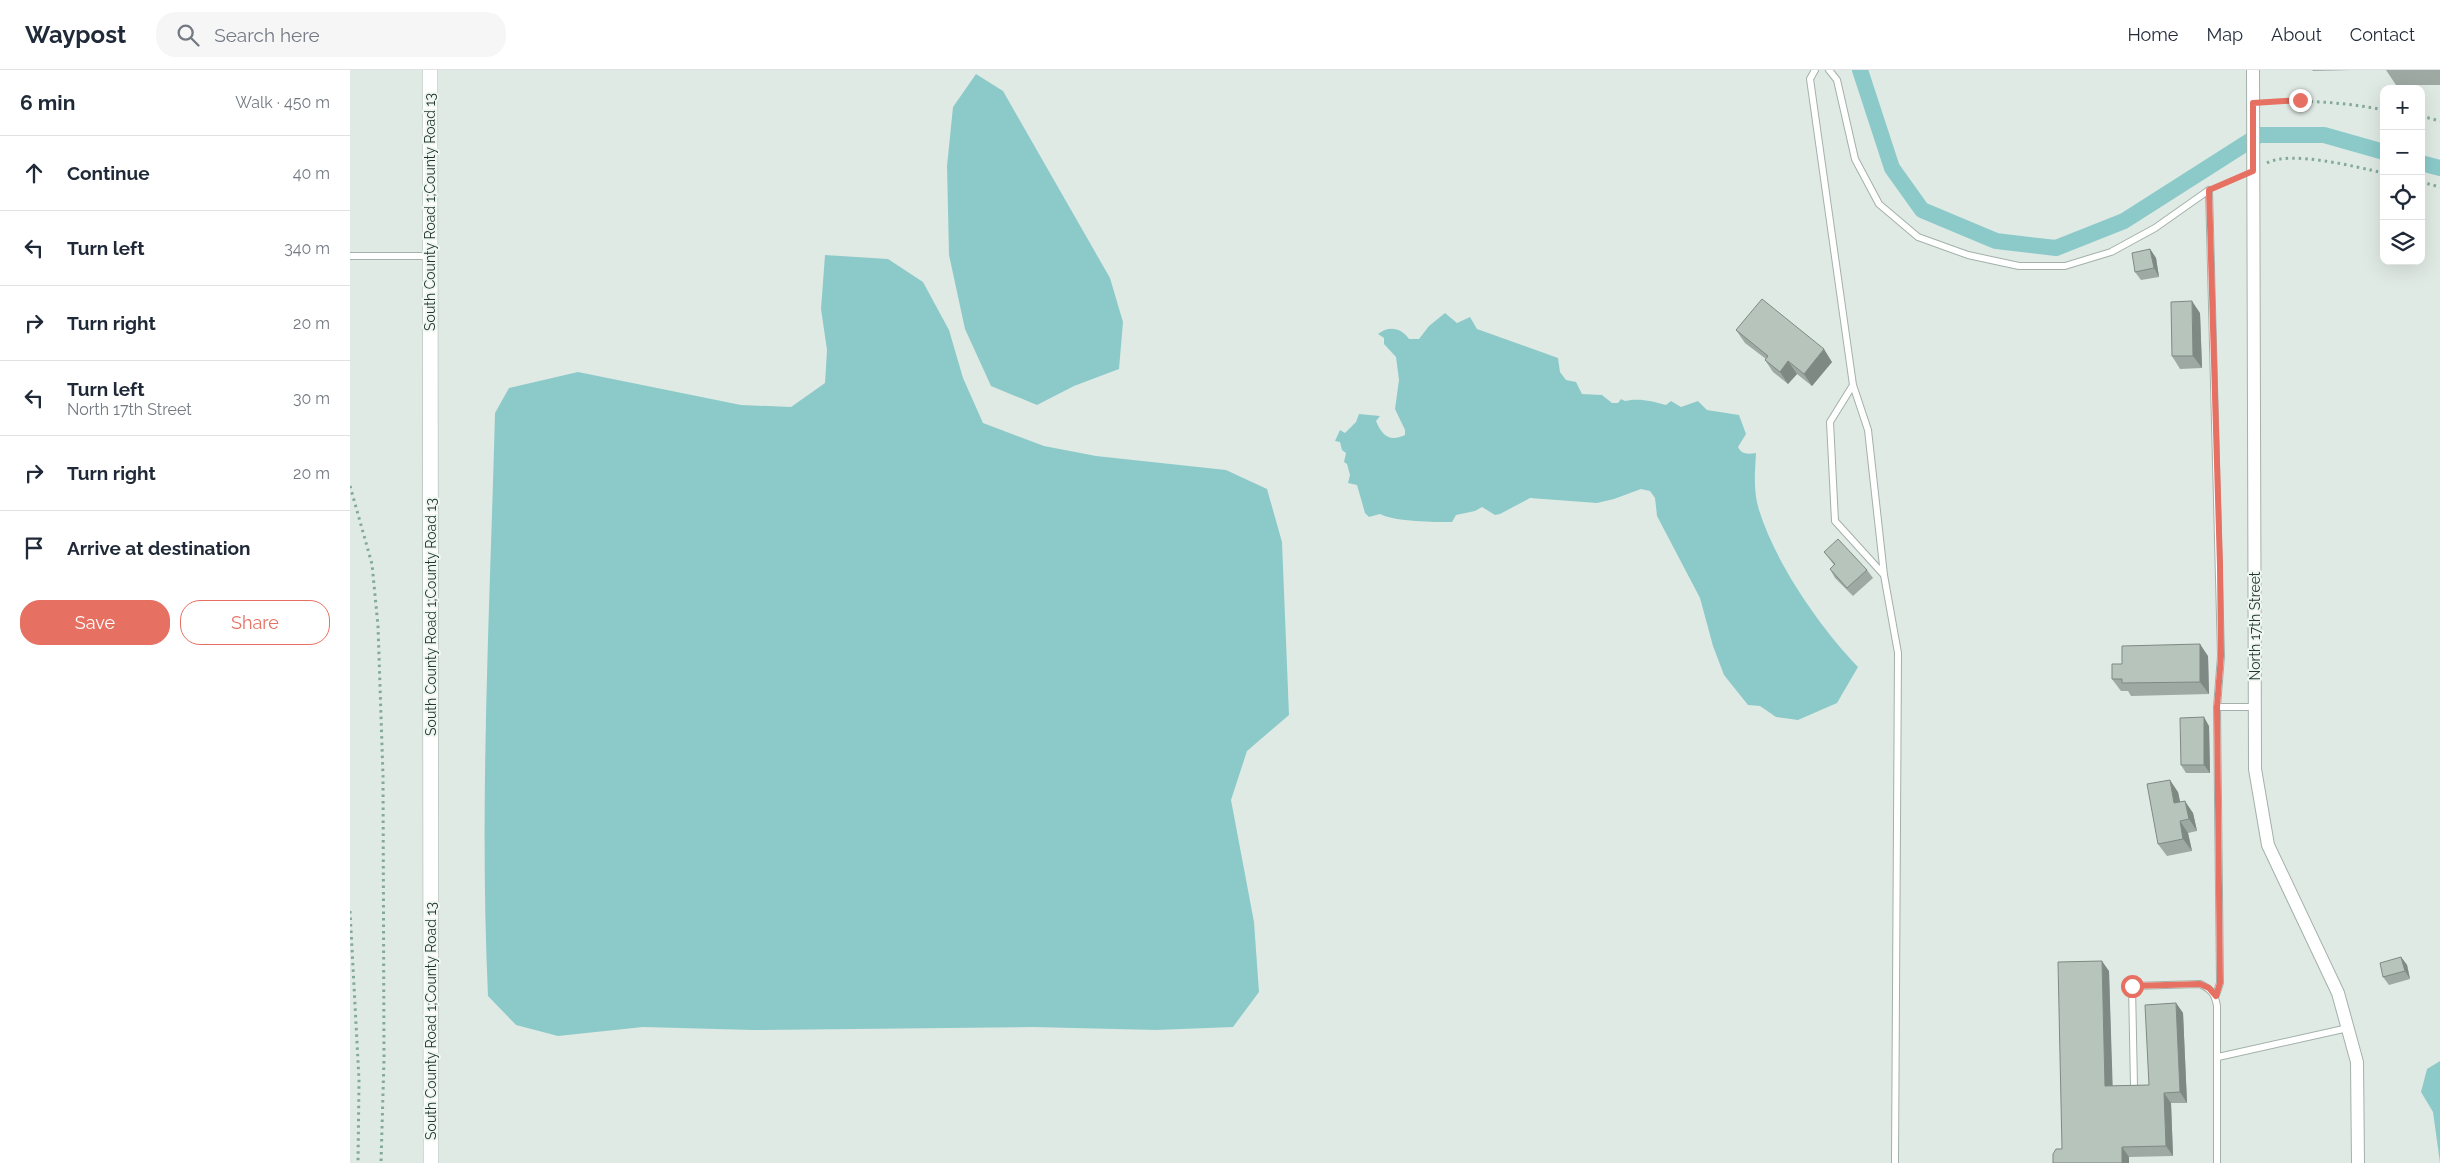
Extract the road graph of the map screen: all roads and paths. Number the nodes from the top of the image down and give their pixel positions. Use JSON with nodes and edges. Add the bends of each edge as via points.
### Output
{"nodes":[{"id":1,"x":430,"y":70,"type":"edge"},
{"id":2,"x":1815,"y":70,"type":"edge"},
{"id":3,"x":1829,"y":70,"type":"edge"},
{"id":4,"x":2253,"y":70,"type":"edge"},
{"id":5,"x":2253,"y":103,"type":"junction"},
{"id":6,"x":2380,"y":109,"type":"edge"},
{"id":7,"x":2425,"y":117,"type":"edge"},
{"id":8,"x":2440,"y":121,"type":"edge"},
{"id":9,"x":2253,"y":171,"type":"junction"},
{"id":10,"x":2380,"y":171,"type":"edge"},
{"id":11,"x":2425,"y":183,"type":"edge"},
{"id":12,"x":2440,"y":187,"type":"edge"},
{"id":13,"x":2209,"y":190,"type":"junction"},
{"id":14,"x":350,"y":256,"type":"edge"},
{"id":15,"x":430,"y":256,"type":"junction"},
{"id":16,"x":1853,"y":385,"type":"junction"},
{"id":17,"x":350,"y":486,"type":"edge"},
{"id":18,"x":1884,"y":575,"type":"junction"},
{"id":19,"x":2217,"y":707,"type":"junction"},
{"id":20,"x":2255,"y":707,"type":"junction"},
{"id":21,"x":350,"y":911,"type":"edge"},
{"id":22,"x":2216,"y":996,"type":"junction"},
{"id":23,"x":2348,"y":1028,"type":"junction"},
{"id":24,"x":2218,"y":1057,"type":"junction"},
{"id":25,"x":2134,"y":1086,"type":"edge"},
{"id":26,"x":358,"y":1163,"type":"edge"},
{"id":27,"x":381,"y":1163,"type":"edge"},
{"id":28,"x":431,"y":1163,"type":"edge"},
{"id":29,"x":1895,"y":1163,"type":"edge"},
{"id":30,"x":2217,"y":1163,"type":"edge"},
{"id":31,"x":2358,"y":1163,"type":"edge"}],
"edges":[{"from":1,"to":15,"type":"street","name":"South County Road 1;County Road 13"},
{"from":2,"to":16,"type":"lane","via":[[1810,79]]},
{"from":3,"to":13,"type":"lane","via":[[1837,80],[1855,159],[1879,204],[1918,236],[1968,255],[2019,266],[2065,266],[2111,252],[2155,228]]},
{"from":4,"to":5,"type":"street","name":"North 17th Street"},
{"from":5,"to":6,"type":"path","via":[[2300,100]]},
{"from":5,"to":9,"type":"street","name":"North 17th Street"},
{"from":7,"to":8,"type":"path"},
{"from":9,"to":10,"type":"path","via":[[2275,159],[2332,161]]},
{"from":9,"to":13,"type":"path"},
{"from":9,"to":20,"type":"street","name":"North 17th Street"},
{"from":11,"to":12,"type":"path"},
{"from":13,"to":19,"type":"lane","via":[[2220,566],[2221,656]]},
{"from":14,"to":15,"type":"lane"},
{"from":15,"to":28,"type":"street","name":"South County Road 1;County Road 13"},
{"from":16,"to":18,"type":"lane","via":[[1868,430]]},
{"from":16,"to":18,"type":"lane","via":[[1830,422],[1835,521]]},
{"from":17,"to":27,"type":"path","via":[[372,564],[378,626],[383,776]]},
{"from":18,"to":29,"type":"lane","via":[[1898,653]]},
{"from":19,"to":20,"type":"lane"},
{"from":19,"to":22,"type":"lane","via":[[2220,983]]},
{"from":20,"to":23,"type":"street","name":"North 17th Street","via":[[2255,769],[2268,845],[2338,993]]},
{"from":21,"to":26,"type":"path","via":[[359,1080]]},
{"from":22,"to":24,"type":"lane"},
{"from":22,"to":25,"type":"lane","via":[[2200,984],[2132,986]]},
{"from":23,"to":24,"type":"lane"},
{"from":23,"to":31,"type":"street","name":"North 17th Street","via":[[2357,1062]]},
{"from":24,"to":30,"type":"lane"}]}
